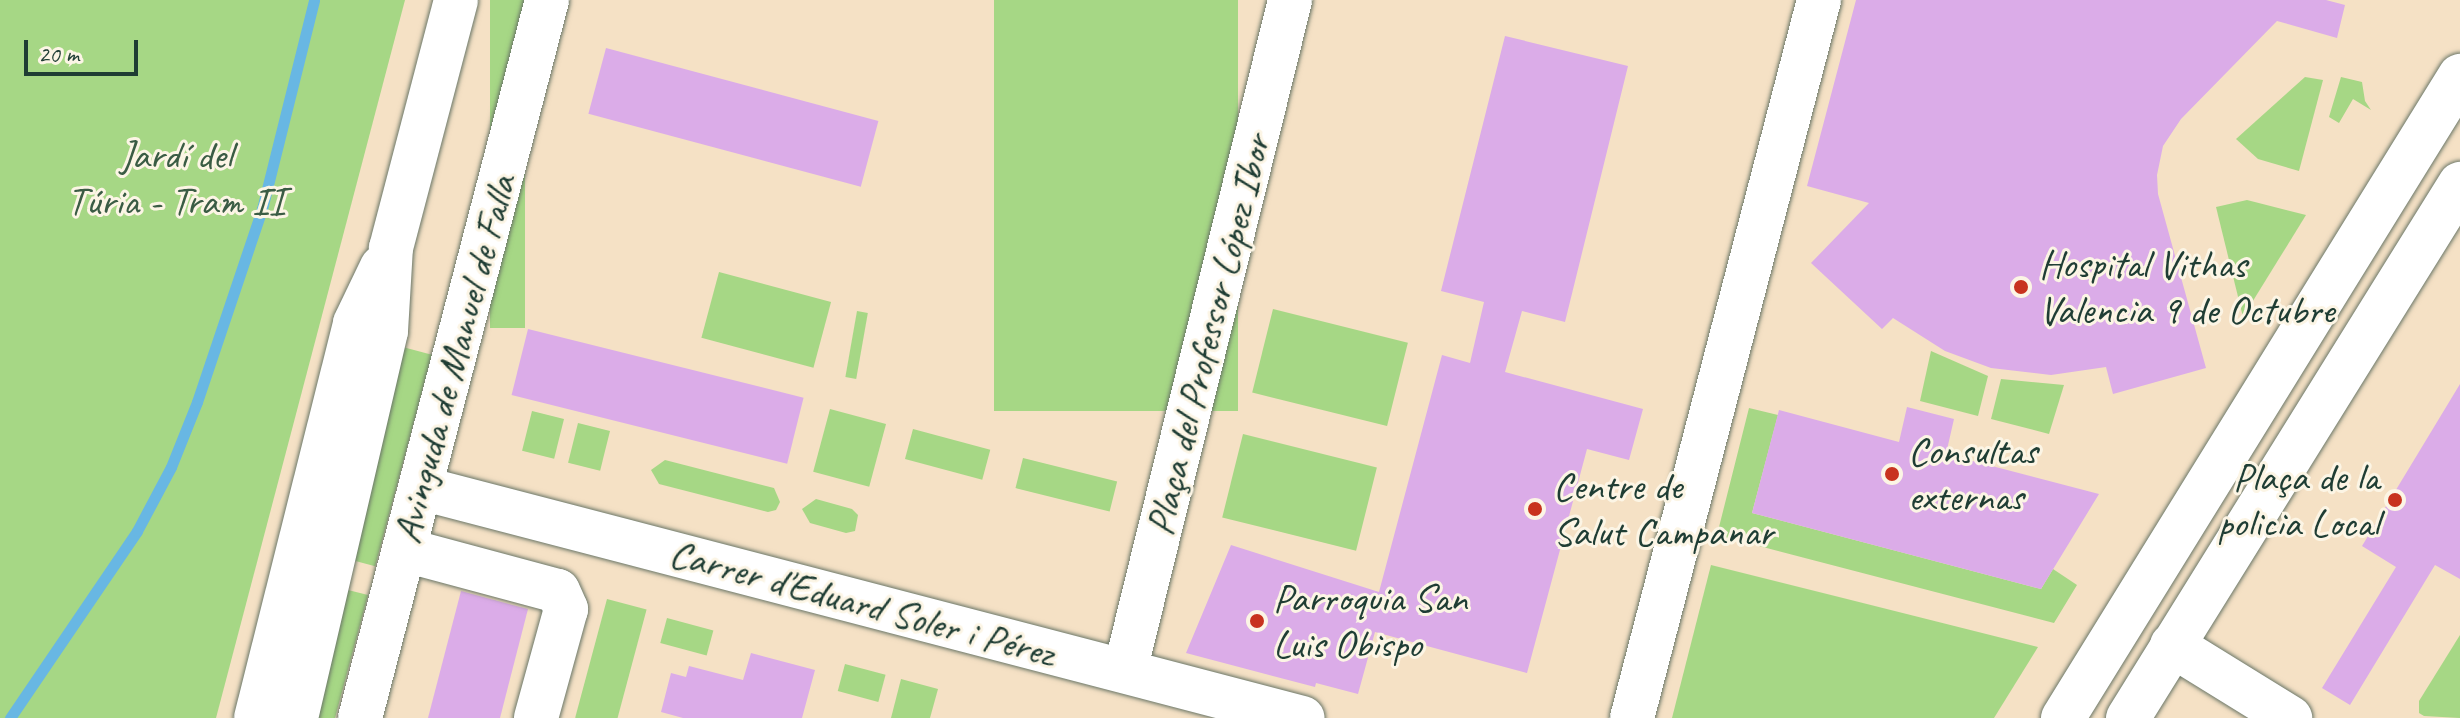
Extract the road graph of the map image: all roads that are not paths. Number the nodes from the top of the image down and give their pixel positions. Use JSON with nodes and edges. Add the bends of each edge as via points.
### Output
{"nodes":[{"id":1,"x":456,"y":0,"type":"edge"},
{"id":2,"x":547,"y":0,"type":"edge"},
{"id":3,"x":1290,"y":0,"type":"edge"},
{"id":4,"x":1819,"y":0,"type":"edge"},
{"id":5,"x":2460,"y":76,"type":"edge"},
{"id":6,"x":2460,"y":184,"type":"edge"},
{"id":7,"x":391,"y":248,"type":"junction"},
{"id":8,"x":421,"y":488,"type":"junction"},
{"id":9,"x":405,"y":550,"type":"junction"},
{"id":10,"x":2172,"y":645,"type":"junction"},
{"id":11,"x":1125,"y":671,"type":"junction"},
{"id":12,"x":1283,"y":715,"type":"edge"},
{"id":13,"x":256,"y":718,"type":"edge"},
{"id":14,"x":296,"y":718,"type":"edge"},
{"id":15,"x":360,"y":718,"type":"edge"},
{"id":16,"x":536,"y":718,"type":"edge"},
{"id":17,"x":1632,"y":718,"type":"edge"},
{"id":18,"x":2063,"y":718,"type":"edge"},
{"id":19,"x":2128,"y":718,"type":"edge"},
{"id":20,"x":2290,"y":718,"type":"edge"}],
"edges":[{"from":1,"to":7,"type":"street","name":"Avinguda de Manuel de Falla"},
{"from":2,"to":8,"type":"street","name":"Avinguda de Manuel de Falla"},
{"from":3,"to":11,"type":"street","name":"Plaça del Professor López Ibor"},
{"from":4,"to":17,"type":"street"},
{"from":5,"to":18,"type":"street"},
{"from":6,"to":10,"type":"street"},
{"from":7,"to":13,"type":"street","name":"Avinguda de Manuel de Falla","via":[[355,323]]},
{"from":7,"to":14,"type":"street","name":"Avinguda de Manuel de Falla","via":[[386,331]]},
{"from":8,"to":9,"type":"street","name":"Avinguda de Manuel de Falla"},
{"from":8,"to":11,"type":"street","name":"Carrer d'Eduard Soler i Pérez"},
{"from":9,"to":15,"type":"street","name":"Avinguda de Manuel de Falla"},
{"from":9,"to":16,"type":"street","via":[[558,591],[566,609]]},
{"from":10,"to":19,"type":"street"},
{"from":10,"to":20,"type":"street"},
{"from":11,"to":12,"type":"street","name":"Carrer d'Eduard Soler i Pérez"}]}
